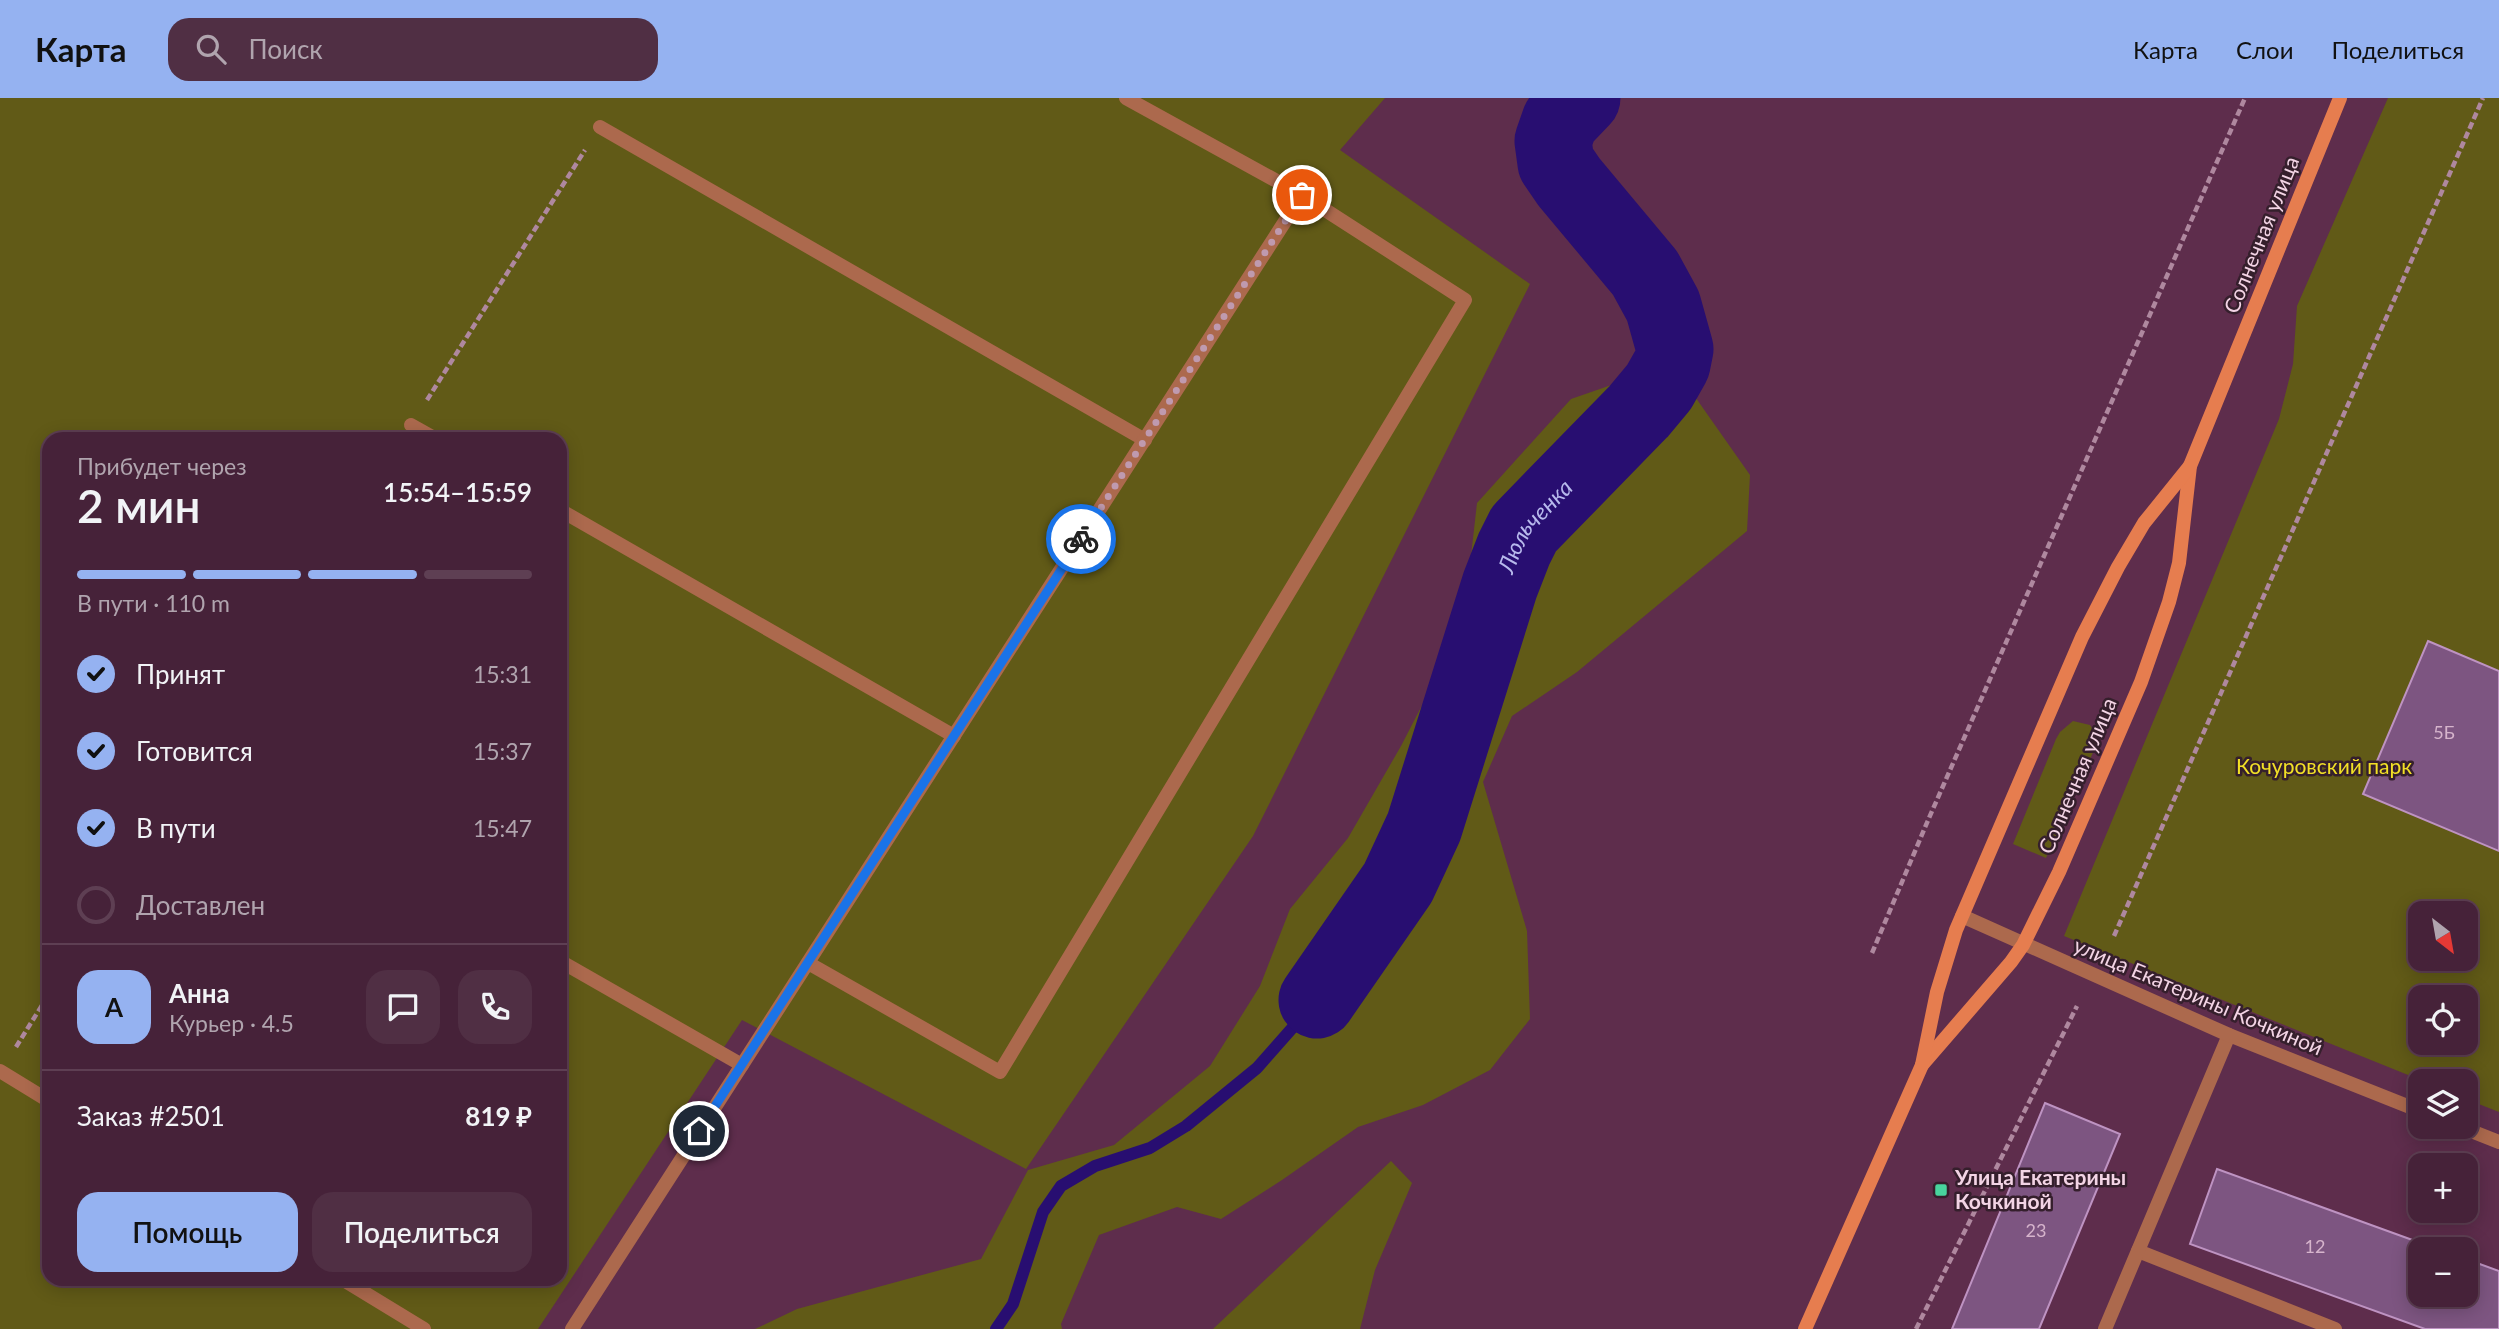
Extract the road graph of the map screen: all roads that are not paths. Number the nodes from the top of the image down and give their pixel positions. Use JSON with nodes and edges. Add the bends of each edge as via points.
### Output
{"nodes":[{"id":1,"x":1126,"y":98,"type":"edge"},
{"id":2,"x":2340,"y":98,"type":"edge"},
{"id":3,"x":600,"y":127,"type":"road end"},
{"id":4,"x":1302,"y":195,"type":"junction"},
{"id":5,"x":411,"y":425,"type":"road end"},
{"id":6,"x":424,"y":432,"type":"edge"},
{"id":7,"x":1144,"y":440,"type":"junction"},
{"id":8,"x":2190,"y":466,"type":"junction"},
{"id":9,"x":567,"y":514,"type":"edge"},
{"id":10,"x":954,"y":736,"type":"junction"},
{"id":11,"x":1962,"y":916,"type":"junction"},
{"id":12,"x":2023,"y":945,"type":"junction"},
{"id":13,"x":808,"y":963,"type":"junction"},
{"id":14,"x":567,"y":965,"type":"edge"},
{"id":15,"x":2230,"y":1035,"type":"junction"},
{"id":16,"x":742,"y":1065,"type":"junction"},
{"id":17,"x":1922,"y":1065,"type":"junction"},
{"id":18,"x":0,"y":1071,"type":"edge"},
{"id":19,"x":42,"y":1097,"type":"edge"},
{"id":20,"x":2408,"y":1106,"type":"edge"},
{"id":21,"x":2478,"y":1134,"type":"edge"},
{"id":22,"x":2499,"y":1142,"type":"edge"},
{"id":23,"x":2138,"y":1251,"type":"junction"},
{"id":24,"x":353,"y":1286,"type":"edge"},
{"id":25,"x":424,"y":1329,"type":"edge"},
{"id":26,"x":572,"y":1329,"type":"edge"},
{"id":27,"x":1805,"y":1329,"type":"edge"},
{"id":28,"x":2105,"y":1329,"type":"edge"},
{"id":29,"x":2335,"y":1329,"type":"edge"}],
"edges":[{"from":1,"to":4,"type":"street"},
{"from":2,"to":8,"type":"main road","name":"Солнечная улица"},
{"from":3,"to":7,"type":"street"},
{"from":4,"to":7,"type":"street"},
{"from":4,"to":13,"type":"street","via":[[1465,300],[1000,1072]]},
{"from":5,"to":6,"type":"street"},
{"from":7,"to":10,"type":"street"},
{"from":8,"to":11,"type":"main road","name":"Солнечная улица","via":[[2144,523],[2082,636]]},
{"from":8,"to":12,"type":"main road","name":"Солнечная улица","via":[[2184,534],[2169,602],[2135,695]]},
{"from":9,"to":10,"type":"street"},
{"from":10,"to":13,"type":"street"},
{"from":11,"to":12,"type":"street","name":"улица Екатерины Кочкиной"},
{"from":11,"to":17,"type":"main road","name":"Солнечная улица","via":[[1937,992]]},
{"from":12,"to":15,"type":"street","name":"улица Екатерины Кочкиной"},
{"from":12,"to":17,"type":"main road","name":"Солнечная улица"},
{"from":13,"to":16,"type":"street"},
{"from":14,"to":16,"type":"street"},
{"from":15,"to":20,"type":"street","name":"улица Екатерины Кочкиной"},
{"from":15,"to":23,"type":"street"},
{"from":16,"to":26,"type":"street"},
{"from":17,"to":27,"type":"main road","name":"Солнечная улица"},
{"from":18,"to":19,"type":"street"},
{"from":21,"to":22,"type":"street"},
{"from":23,"to":28,"type":"street"},
{"from":23,"to":29,"type":"street"},
{"from":24,"to":25,"type":"street"}]}
